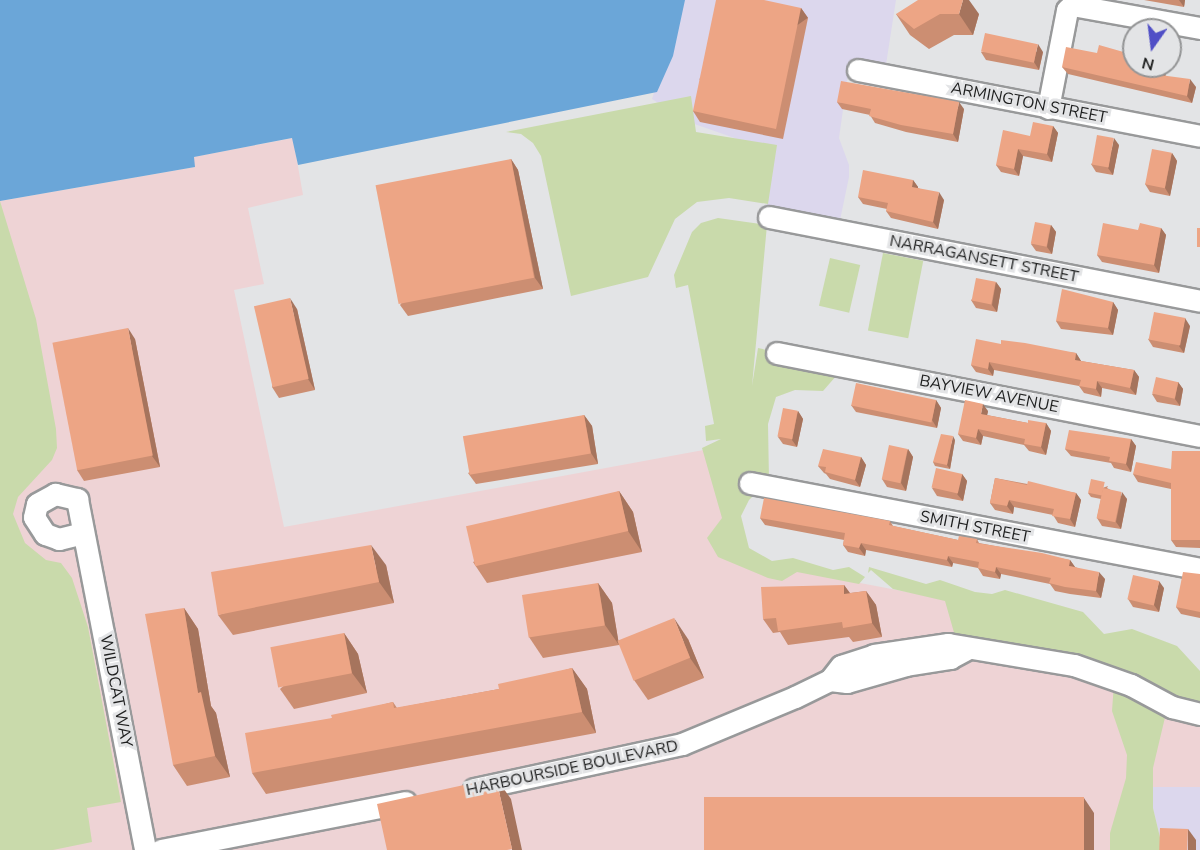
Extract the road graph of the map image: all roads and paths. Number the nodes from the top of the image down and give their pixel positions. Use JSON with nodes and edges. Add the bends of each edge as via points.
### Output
{"nodes":[{"id":1,"x":1200,"y":28,"type":"edge"},
{"id":2,"x":858,"y":70,"type":"dead end"},
{"id":3,"x":1048,"y":108,"type":"junction"},
{"id":4,"x":1200,"y":136,"type":"edge"},
{"id":5,"x":769,"y":217,"type":"dead end"},
{"id":6,"x":1200,"y":301,"type":"edge"},
{"id":7,"x":777,"y":353,"type":"dead end"},
{"id":8,"x":1200,"y":436,"type":"edge"},
{"id":9,"x":750,"y":483,"type":"dead end"},
{"id":10,"x":83,"y":533,"type":"dead end"},
{"id":11,"x":1200,"y":569,"type":"edge"},
{"id":12,"x":1200,"y":714,"type":"edge"},
{"id":13,"x":450,"y":793,"type":"edge"},
{"id":14,"x":429,"y":797,"type":"edge"},
{"id":15,"x":145,"y":850,"type":"edge"},
{"id":16,"x":161,"y":850,"type":"edge"}],
"edges":[{"from":1,"to":3,"type":"street","via":[[1072,5],[1067,10]]},
{"from":2,"to":3,"type":"street","name":"ARMINGTON STREET"},
{"from":3,"to":4,"type":"street","name":"ARMINGTON STREET"},
{"from":5,"to":6,"type":"street","name":"NARRAGANSETT STREET"},
{"from":7,"to":8,"type":"street","name":"BAYVIEW AVENUE"},
{"from":9,"to":11,"type":"street","name":"SMITH STREET"},
{"from":10,"to":15,"type":"street","name":"WILDCAT WAY"},
{"from":12,"to":13,"type":"street","name":"HARBOURSIDE BOULEVARD","via":[[1172,707],[1131,685],[1074,665],[948,644],[874,655],[841,666],[830,680],[709,736],[671,748]]},
{"from":14,"to":16,"type":"street"}]}
